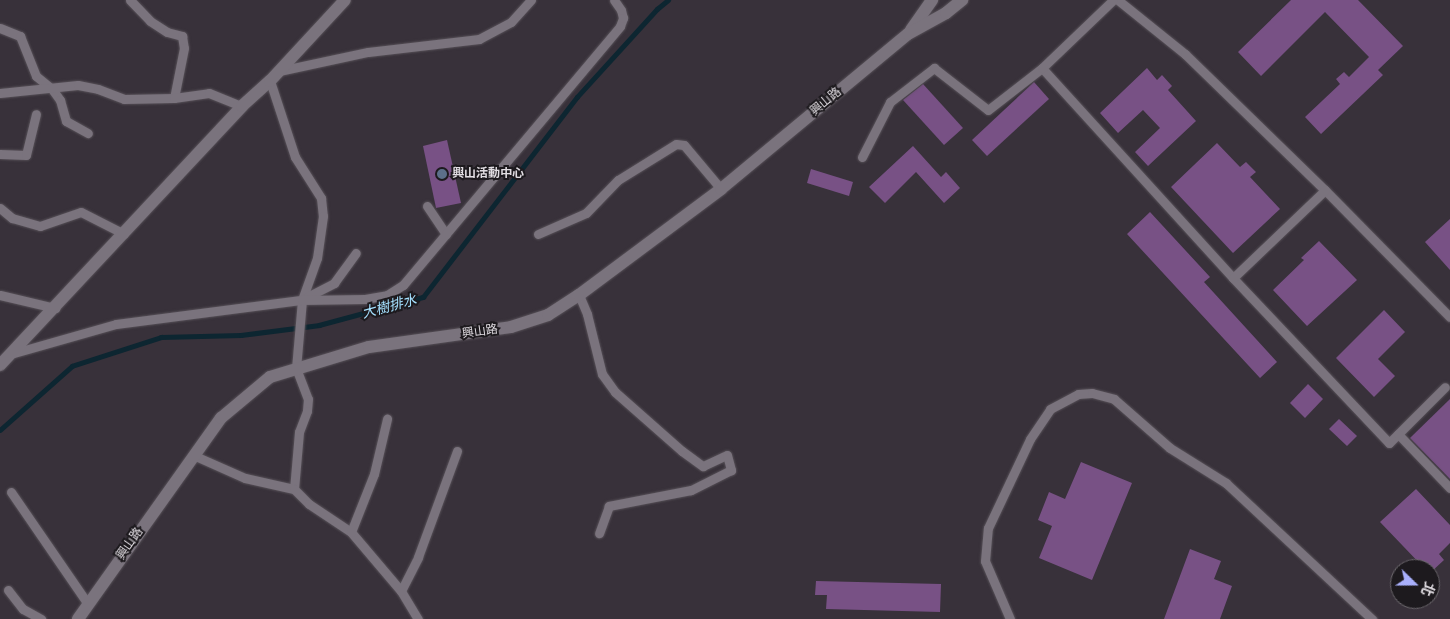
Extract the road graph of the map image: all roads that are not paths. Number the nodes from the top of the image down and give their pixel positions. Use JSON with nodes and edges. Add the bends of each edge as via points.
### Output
{"nodes":[{"id":1,"x":130,"y":0,"type":"edge"},
{"id":2,"x":345,"y":0,"type":"edge"},
{"id":3,"x":531,"y":0,"type":"edge"},
{"id":4,"x":614,"y":0,"type":"edge"},
{"id":5,"x":932,"y":0,"type":"edge"},
{"id":6,"x":962,"y":0,"type":"edge"},
{"id":7,"x":1113,"y":0,"type":"edge"},
{"id":8,"x":1118,"y":0,"type":"edge"},
{"id":9,"x":0,"y":28,"type":"edge"},
{"id":10,"x":908,"y":34,"type":"junction"},
{"id":11,"x":1042,"y":68,"type":"junction"},
{"id":12,"x":280,"y":71,"type":"junction"},
{"id":13,"x":270,"y":81,"type":"junction"},
{"id":14,"x":52,"y":89,"type":"junction"},
{"id":15,"x":0,"y":93,"type":"edge"},
{"id":16,"x":174,"y":98,"type":"junction"},
{"id":17,"x":242,"y":106,"type":"junction"},
{"id":18,"x":36,"y":114,"type":"dead end"},
{"id":19,"x":88,"y":133,"type":"dead end"},
{"id":20,"x":0,"y":154,"type":"edge"},
{"id":21,"x":862,"y":157,"type":"dead end"},
{"id":22,"x":721,"y":188,"type":"junction"},
{"id":23,"x":1325,"y":190,"type":"junction"},
{"id":24,"x":426,"y":206,"type":"dead end"},
{"id":25,"x":0,"y":208,"type":"edge"},
{"id":26,"x":124,"y":234,"type":"junction"},
{"id":27,"x":446,"y":234,"type":"junction"},
{"id":28,"x":538,"y":234,"type":"dead end"},
{"id":29,"x":356,"y":253,"type":"dead end"},
{"id":30,"x":1232,"y":278,"type":"junction"},
{"id":31,"x":579,"y":295,"type":"junction"},
{"id":32,"x":0,"y":296,"type":"edge"},
{"id":33,"x":302,"y":300,"type":"junction"},
{"id":34,"x":55,"y":308,"type":"junction"},
{"id":35,"x":1450,"y":317,"type":"edge"},
{"id":36,"x":14,"y":353,"type":"junction"},
{"id":37,"x":0,"y":365,"type":"edge"},
{"id":38,"x":296,"y":368,"type":"junction"},
{"id":39,"x":1445,"y":387,"type":"dead end"},
{"id":40,"x":387,"y":419,"type":"dead end"},
{"id":41,"x":1398,"y":434,"type":"junction"},
{"id":42,"x":457,"y":451,"type":"dead end"},
{"id":43,"x":193,"y":455,"type":"junction"},
{"id":44,"x":1450,"y":488,"type":"edge"},
{"id":45,"x":294,"y":489,"type":"junction"},
{"id":46,"x":11,"y":492,"type":"dead end"},
{"id":47,"x":351,"y":532,"type":"junction"},
{"id":48,"x":599,"y":533,"type":"dead end"},
{"id":49,"x":8,"y":590,"type":"dead end"},
{"id":50,"x":401,"y":591,"type":"junction"},
{"id":51,"x":88,"y":604,"type":"junction"},
{"id":52,"x":41,"y":619,"type":"edge"},
{"id":53,"x":78,"y":619,"type":"edge"},
{"id":54,"x":418,"y":619,"type":"edge"},
{"id":55,"x":1010,"y":619,"type":"edge"},
{"id":56,"x":1372,"y":619,"type":"edge"}],
"edges":[{"from":1,"to":16,"type":"lane","via":[[150,22],[182,36],[184,48]]},
{"from":2,"to":12,"type":"main road"},
{"from":3,"to":12,"type":"lane","via":[[512,22],[478,39],[368,52]]},
{"from":4,"to":27,"type":"lane","via":[[623,18],[620,26]]},
{"from":5,"to":10,"type":"main road"},
{"from":6,"to":10,"type":"main road"},
{"from":7,"to":11,"type":"lane"},
{"from":8,"to":23,"type":"lane","via":[[1185,54]]},
{"from":9,"to":14,"type":"lane","via":[[20,36],[36,76]]},
{"from":10,"to":22,"type":"main road","name":"興山路"},
{"from":11,"to":21,"type":"lane","via":[[988,110],[934,68],[890,102]]},
{"from":11,"to":30,"type":"lane"},
{"from":12,"to":13,"type":"main road"},
{"from":13,"to":17,"type":"main road"},
{"from":13,"to":33,"type":"lane","via":[[295,158],[321,198],[323,216],[317,258]]},
{"from":14,"to":15,"type":"lane"},
{"from":14,"to":16,"type":"lane","via":[[78,85],[124,99]]},
{"from":14,"to":19,"type":"lane","via":[[60,100],[66,121]]},
{"from":16,"to":17,"type":"lane","via":[[210,93]]},
{"from":17,"to":26,"type":"main road"},
{"from":18,"to":20,"type":"lane","via":[[26,155]]},
{"from":22,"to":28,"type":"lane","via":[[684,145],[676,144],[618,180],[586,213]]},
{"from":22,"to":31,"type":"main road","name":"興山路"},
{"from":23,"to":30,"type":"lane"},
{"from":23,"to":35,"type":"lane"},
{"from":24,"to":27,"type":"lane"},
{"from":25,"to":26,"type":"lane","via":[[12,218],[40,226],[81,212]]},
{"from":26,"to":34,"type":"main road"},
{"from":27,"to":33,"type":"lane","via":[[403,285],[387,295],[365,299]]},
{"from":29,"to":33,"type":"lane","via":[[334,283]]},
{"from":30,"to":41,"type":"lane","via":[[1389,443]]},
{"from":31,"to":38,"type":"main road","name":"興山路","via":[[548,315],[511,327],[369,347]]},
{"from":31,"to":48,"type":"lane","via":[[602,374],[615,392],[682,452],[703,466],[727,455],[731,470],[692,490],[609,506]]},
{"from":32,"to":34,"type":"lane"},
{"from":33,"to":36,"type":"lane","via":[[116,324]]},
{"from":33,"to":38,"type":"lane"},
{"from":34,"to":36,"type":"main road"},
{"from":36,"to":37,"type":"main road"},
{"from":38,"to":43,"type":"main road","name":"興山路","via":[[270,377],[221,418]]},
{"from":38,"to":45,"type":"lane","via":[[308,399],[299,432]]},
{"from":39,"to":41,"type":"lane"},
{"from":40,"to":47,"type":"lane","via":[[374,474]]},
{"from":41,"to":44,"type":"lane"},
{"from":42,"to":50,"type":"lane","via":[[418,557]]},
{"from":43,"to":45,"type":"lane","via":[[245,478]]},
{"from":43,"to":51,"type":"main road","name":"興山路"},
{"from":45,"to":47,"type":"lane","via":[[309,504]]},
{"from":46,"to":51,"type":"lane"},
{"from":47,"to":50,"type":"lane"},
{"from":49,"to":52,"type":"lane","via":[[23,609]]},
{"from":50,"to":54,"type":"lane"},
{"from":51,"to":53,"type":"main road","name":"興山路"},
{"from":55,"to":56,"type":"lane","via":[[985,561],[988,528],[1030,439],[1050,409],[1078,394],[1092,393],[1114,399],[1170,448],[1226,483]]}]}
